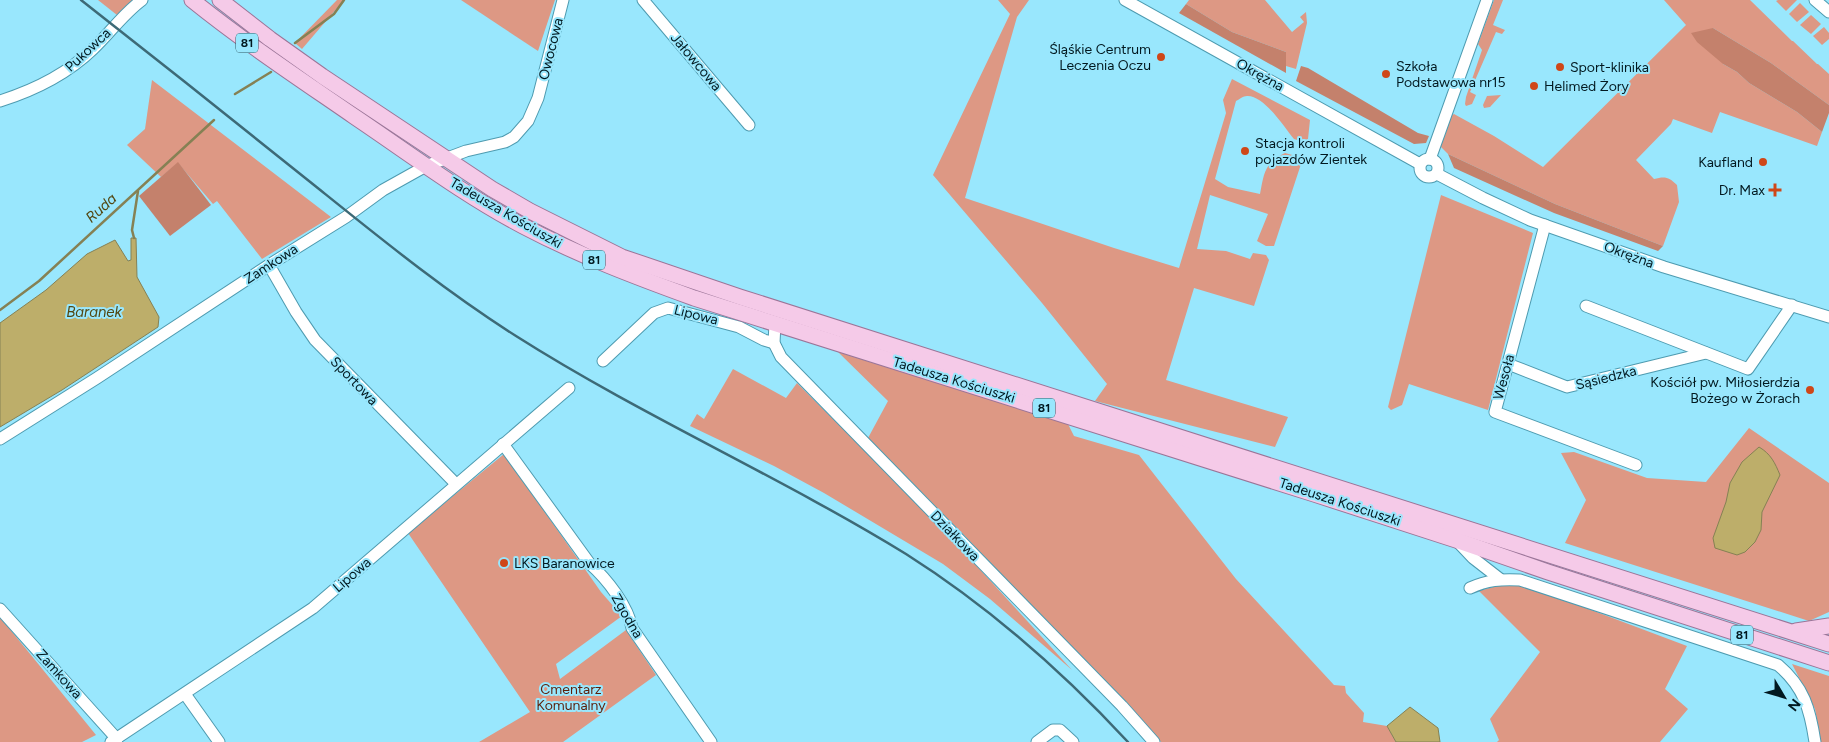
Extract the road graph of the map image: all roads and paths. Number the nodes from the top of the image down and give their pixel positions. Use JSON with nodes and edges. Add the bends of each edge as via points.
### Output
{"nodes":[{"id":1,"x":142,"y":0,"type":"edge"},
{"id":2,"x":192,"y":0,"type":"edge"},
{"id":3,"x":220,"y":0,"type":"edge"},
{"id":4,"x":563,"y":0,"type":"edge"},
{"id":5,"x":643,"y":0,"type":"edge"},
{"id":6,"x":1125,"y":0,"type":"edge"},
{"id":7,"x":1487,"y":0,"type":"edge"},
{"id":8,"x":1814,"y":0,"type":"edge"},
{"id":9,"x":1824,"y":0,"type":"edge"},
{"id":10,"x":1829,"y":11,"type":"edge"},
{"id":11,"x":538,"y":98,"type":"joint"},
{"id":12,"x":0,"y":101,"type":"edge"},
{"id":13,"x":749,"y":125,"type":"dead end"},
{"id":14,"x":446,"y":159,"type":"junction"},
{"id":15,"x":1425,"y":162,"type":"junction"},
{"id":16,"x":426,"y":166,"type":"junction"},
{"id":17,"x":1437,"y":174,"type":"junction"},
{"id":18,"x":1545,"y":225,"type":"junction"},
{"id":19,"x":269,"y":265,"type":"junction"},
{"id":20,"x":1792,"y":305,"type":"junction"},
{"id":21,"x":1586,"y":306,"type":"dead end"},
{"id":22,"x":1829,"y":316,"type":"edge"},
{"id":23,"x":775,"y":323,"type":"junction"},
{"id":24,"x":774,"y":343,"type":"junction"},
{"id":25,"x":1706,"y":353,"type":"junction"},
{"id":26,"x":603,"y":361,"type":"dead end"},
{"id":27,"x":1508,"y":364,"type":"junction"},
{"id":28,"x":569,"y":388,"type":"dead end"},
{"id":29,"x":0,"y":439,"type":"edge"},
{"id":30,"x":503,"y":444,"type":"junction"},
{"id":31,"x":1636,"y":464,"type":"dead end"},
{"id":32,"x":456,"y":484,"type":"junction"},
{"id":33,"x":1456,"y":540,"type":"junction"},
{"id":34,"x":1478,"y":563,"type":"junction"},
{"id":35,"x":1500,"y":579,"type":"junction"},
{"id":36,"x":0,"y":609,"type":"edge"},
{"id":37,"x":1829,"y":626,"type":"edge"},
{"id":38,"x":1792,"y":632,"type":"junction"},
{"id":39,"x":1829,"y":644,"type":"edge"},
{"id":40,"x":1829,"y":663,"type":"edge"},
{"id":41,"x":185,"y":694,"type":"junction"},
{"id":42,"x":114,"y":740,"type":"edge"},
{"id":43,"x":219,"y":742,"type":"edge"},
{"id":44,"x":711,"y":742,"type":"edge"},
{"id":45,"x":1037,"y":742,"type":"edge"},
{"id":46,"x":1073,"y":742,"type":"edge"},
{"id":47,"x":1154,"y":742,"type":"edge"},
{"id":48,"x":1815,"y":742,"type":"edge"}],
"edges":[{"from":1,"to":12,"type":"street","name":"Pukowca","via":[[70,69],[36,89]]},
{"from":2,"to":16,"type":"main road","name":"Tadeusza Kościuszki","number":"81","via":[[263,55]]},
{"from":3,"to":14,"type":"main road","name":"Tadeusza Kościuszki","number":"81","via":[[322,76]]},
{"from":4,"to":11,"type":"street","name":"Owocowa"},
{"from":5,"to":13,"type":"street","name":"Jałowcowa"},
{"from":6,"to":15,"type":"street","name":"Okrężna"},
{"from":7,"to":15,"type":"street"},
{"from":8,"to":10,"type":"street"},
{"from":9,"to":10,"type":"street"},
{"from":11,"to":14,"type":"street","name":"Zamkowa","via":[[528,121],[514,137]]},
{"from":14,"to":16,"type":"street","name":"Zamkowa"},
{"from":14,"to":38,"type":"main road","name":"Tadeusza Kościuszki","number":"81","via":[[530,211],[638,264]]},
{"from":15,"to":17,"type":"street","via":[[1436,162]]},
{"from":15,"to":17,"type":"street","via":[[1419,169],[1424,177]]},
{"from":16,"to":19,"type":"street","name":"Zamkowa","via":[[383,190]]},
{"from":16,"to":23,"type":"main road","name":"Tadeusza Kościuszki","number":"81","via":[[522,225],[589,258]]},
{"from":17,"to":18,"type":"street","name":"Okrężna"},
{"from":18,"to":20,"type":"street","name":"Okrężna","via":[[1664,267]]},
{"from":18,"to":27,"type":"street","name":"Wesoła"},
{"from":19,"to":29,"type":"street","name":"Zamkowa"},
{"from":19,"to":32,"type":"street","name":"Sportowa","via":[[316,340]]},
{"from":20,"to":22,"type":"street","name":"Okrężna"},
{"from":20,"to":25,"type":"street","via":[[1748,370]]},
{"from":21,"to":25,"type":"street"},
{"from":23,"to":24,"type":"street"},
{"from":23,"to":33,"type":"main road","name":"Tadeusza Kościuszki","number":"81"},
{"from":24,"to":26,"type":"street","name":"Lipowa","via":[[739,326],[668,308],[654,314]]},
{"from":24,"to":47,"type":"street","name":"Działkowa","via":[[780,357],[793,371]]},
{"from":25,"to":27,"type":"street","name":"Sąsiedzka","via":[[1567,387]]},
{"from":27,"to":31,"type":"street","name":"Wesoła","via":[[1495,412]]},
{"from":28,"to":30,"type":"street","name":"Lipowa"},
{"from":30,"to":32,"type":"street","name":"Lipowa"},
{"from":30,"to":44,"type":"street","name":"Zgodna","via":[[590,564],[602,575],[630,616],[632,628]]},
{"from":32,"to":41,"type":"street","name":"Lipowa","via":[[313,608]]},
{"from":33,"to":34,"type":"street"},
{"from":33,"to":40,"type":"main road","name":"Tadeusza Kościuszki","number":"81"},
{"from":34,"to":35,"type":"street"},
{"from":34,"to":35,"type":"street","via":[[1476,581],[1470,588]]},
{"from":35,"to":48,"type":"street","via":[[1520,580],[1778,665],[1805,699]]},
{"from":36,"to":42,"type":"street","name":"Zamkowa"},
{"from":37,"to":38,"type":"main road"},
{"from":38,"to":39,"type":"main road","name":"Tadeusza Kościuszki","number":"81"},
{"from":41,"to":42,"type":"street","name":"Lipowa"},
{"from":41,"to":43,"type":"street"},
{"from":45,"to":46,"type":"street","via":[[1053,730],[1060,730]]}]}
